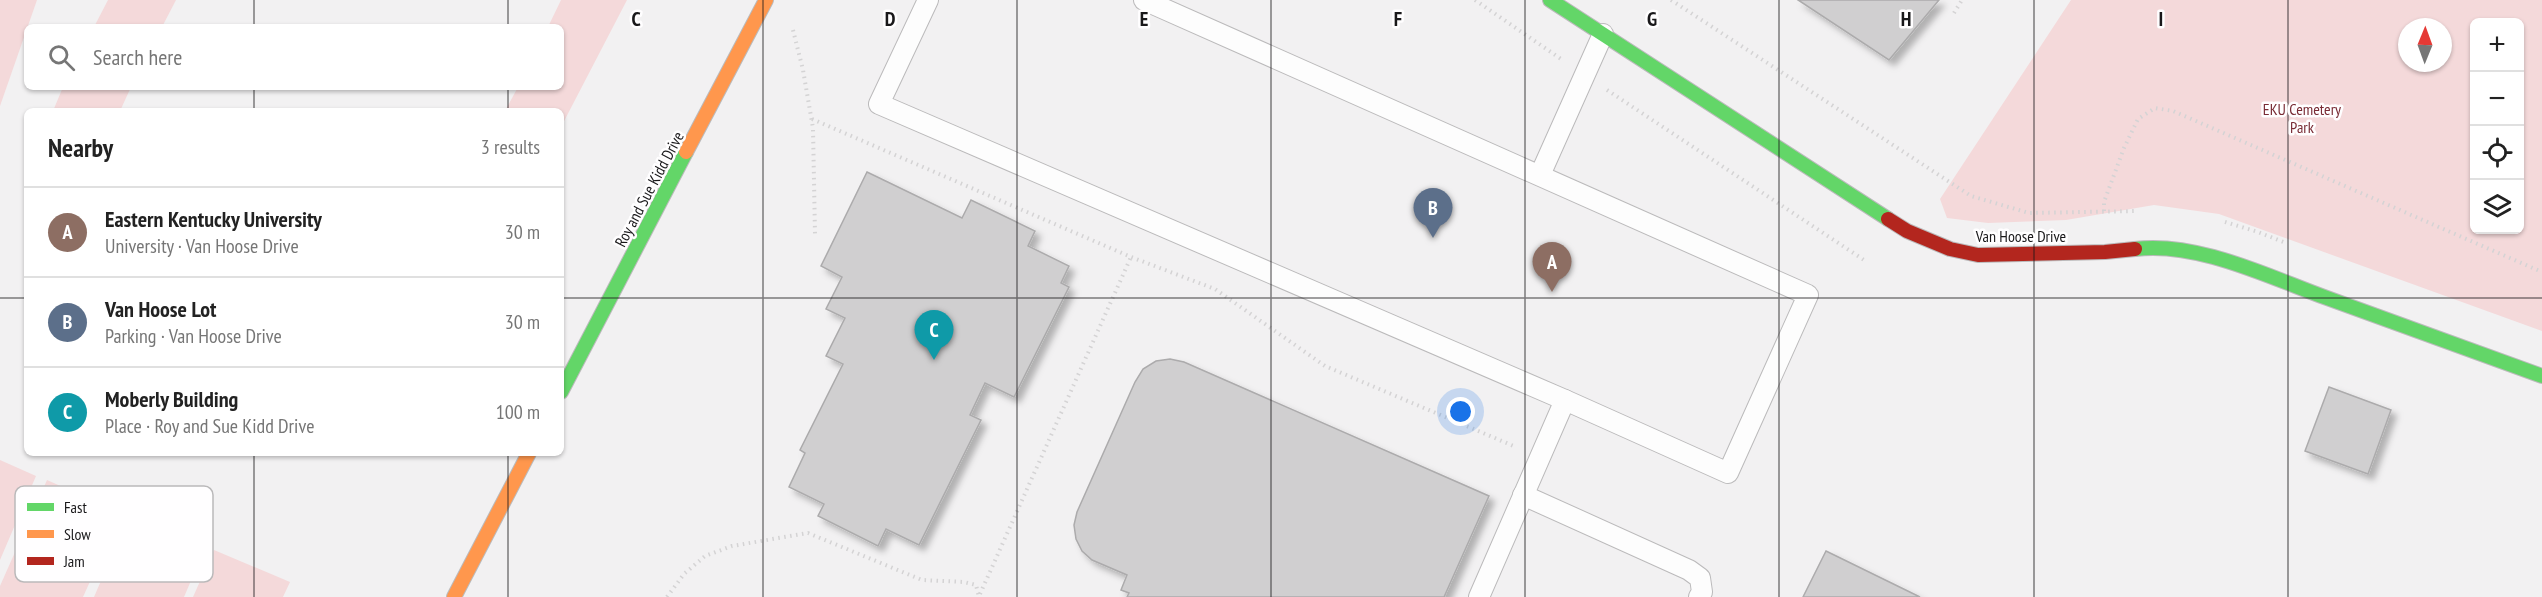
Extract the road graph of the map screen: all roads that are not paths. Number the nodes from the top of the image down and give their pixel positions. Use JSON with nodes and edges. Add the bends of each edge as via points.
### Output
{"nodes":[{"id":1,"x":766,"y":0,"type":"edge"},
{"id":2,"x":928,"y":0,"type":"edge"},
{"id":3,"x":1144,"y":0,"type":"edge"},
{"id":4,"x":1550,"y":0,"type":"edge"},
{"id":5,"x":1572,"y":6,"type":"edge"},
{"id":6,"x":1603,"y":34,"type":"junction"},
{"id":7,"x":1540,"y":175,"type":"junction"},
{"id":8,"x":2542,"y":376,"type":"edge"},
{"id":9,"x":564,"y":386,"type":"edge"},
{"id":10,"x":1565,"y":400,"type":"junction"},
{"id":11,"x":527,"y":456,"type":"edge"},
{"id":12,"x":1523,"y":495,"type":"junction"},
{"id":13,"x":454,"y":597,"type":"edge"},
{"id":14,"x":1479,"y":597,"type":"edge"},
{"id":15,"x":1699,"y":597,"type":"edge"}],
"edges":[{"from":1,"to":9,"type":"street","name":"Roy and Sue Kidd Drive"},
{"from":2,"to":10,"type":"lane","via":[[879,104]]},
{"from":3,"to":7,"type":"lane"},
{"from":4,"to":5,"type":"street","name":"Van Hoose Drive"},
{"from":5,"to":6,"type":"street","name":"Van Hoose Drive"},
{"from":6,"to":7,"type":"lane"},
{"from":6,"to":8,"type":"street","name":"Van Hoose Drive","via":[[1907,231],[1950,249],[1978,255],[2105,252],[2156,246],[2185,250]]},
{"from":7,"to":10,"type":"lane","via":[[1808,295],[1728,472]]},
{"from":10,"to":12,"type":"lane"},
{"from":11,"to":13,"type":"street"},
{"from":12,"to":14,"type":"lane"},
{"from":12,"to":15,"type":"lane","via":[[1689,570],[1700,579]]}]}
